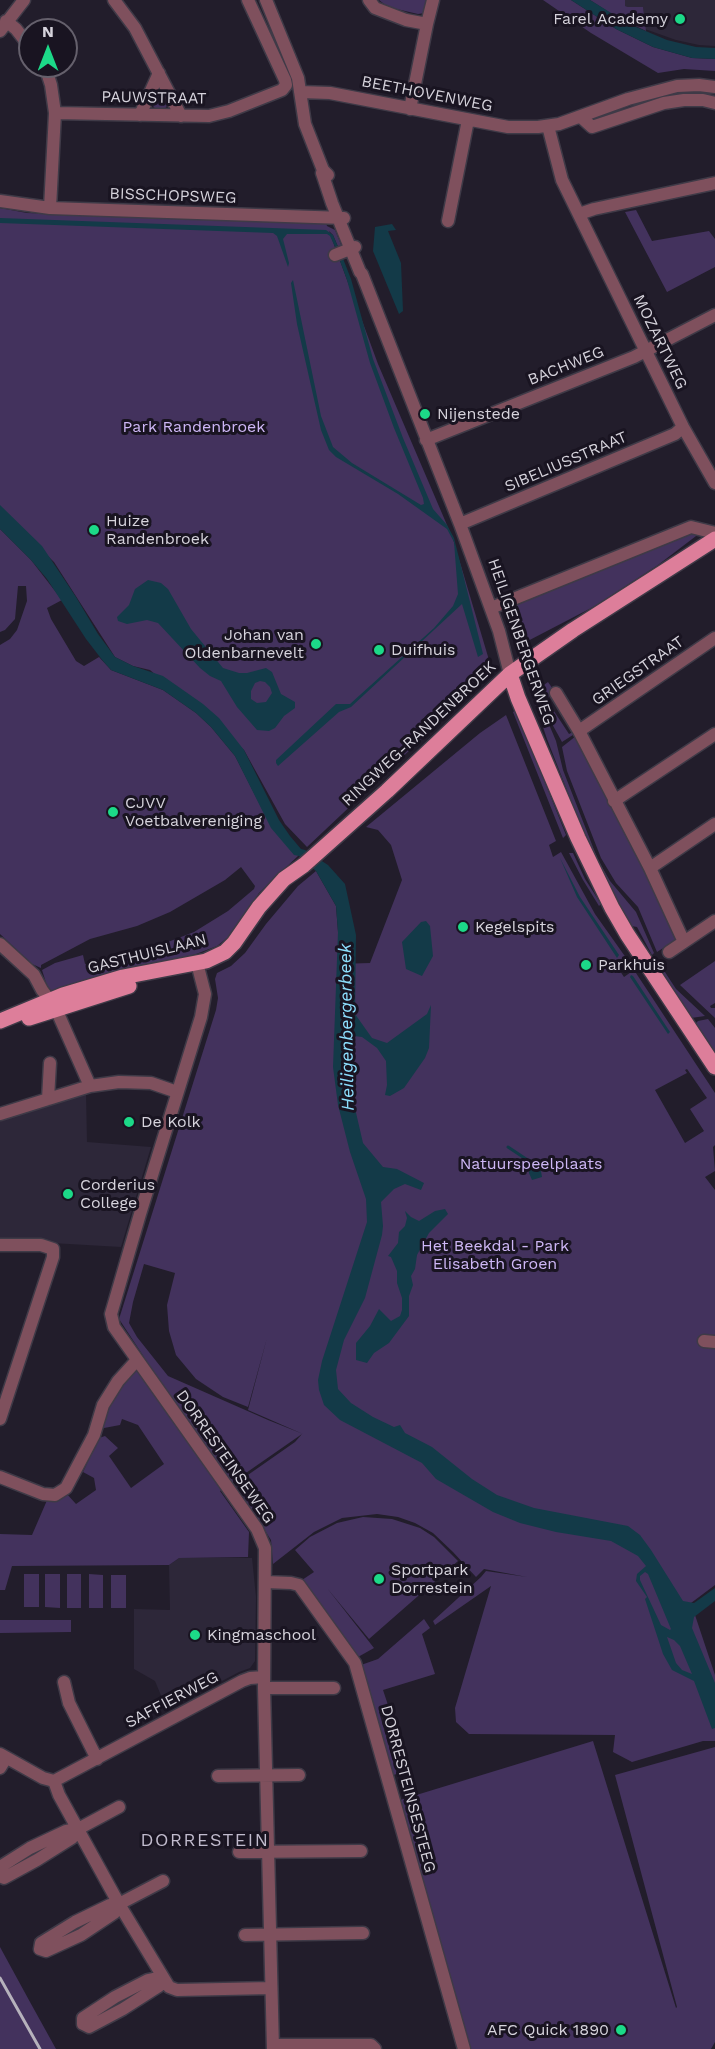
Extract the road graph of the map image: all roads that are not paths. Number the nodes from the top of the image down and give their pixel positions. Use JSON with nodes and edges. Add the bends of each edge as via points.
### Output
{"nodes":[{"id":1,"x":24,"y":0,"type":"edge"},
{"id":2,"x":114,"y":0,"type":"edge"},
{"id":3,"x":248,"y":0,"type":"edge"},
{"id":4,"x":266,"y":0,"type":"edge"},
{"id":5,"x":369,"y":0,"type":"edge"},
{"id":6,"x":433,"y":0,"type":"edge"},
{"id":7,"x":427,"y":24,"type":"junction"},
{"id":8,"x":3,"y":26,"type":"edge"},
{"id":9,"x":18,"y":32,"type":"edge"},
{"id":10,"x":159,"y":73,"type":"junction"},
{"id":11,"x":49,"y":78,"type":"edge"},
{"id":12,"x":715,"y":87,"type":"edge"},
{"id":13,"x":300,"y":92,"type":"junction"},
{"id":14,"x":715,"y":103,"type":"edge"},
{"id":15,"x":410,"y":109,"type":"junction"},
{"id":16,"x":56,"y":113,"type":"junction"},
{"id":17,"x":140,"y":115,"type":"junction"},
{"id":18,"x":181,"y":116,"type":"junction"},
{"id":19,"x":581,"y":117,"type":"junction"},
{"id":20,"x":468,"y":120,"type":"junction"},
{"id":21,"x":548,"y":126,"type":"junction"},
{"id":22,"x":715,"y":183,"type":"edge"},
{"id":23,"x":0,"y":201,"type":"edge"},
{"id":24,"x":51,"y":208,"type":"junction"},
{"id":25,"x":579,"y":214,"type":"junction"},
{"id":26,"x":342,"y":218,"type":"junction"},
{"id":27,"x":448,"y":221,"type":"dead end"},
{"id":28,"x":715,"y":315,"type":"edge"},
{"id":29,"x":645,"y":350,"type":"junction"},
{"id":30,"x":683,"y":427,"type":"junction"},
{"id":31,"x":426,"y":440,"type":"junction"},
{"id":32,"x":715,"y":483,"type":"edge"},
{"id":33,"x":460,"y":524,"type":"junction"},
{"id":34,"x":715,"y":533,"type":"edge"},
{"id":35,"x":715,"y":539,"type":"edge"},
{"id":36,"x":491,"y":608,"type":"junction"},
{"id":37,"x":715,"y":638,"type":"edge"},
{"id":38,"x":510,"y":674,"type":"junction"},
{"id":39,"x":556,"y":693,"type":"dead end"},
{"id":40,"x":579,"y":731,"type":"junction"},
{"id":41,"x":715,"y":734,"type":"edge"},
{"id":42,"x":614,"y":801,"type":"junction"},
{"id":43,"x":715,"y":824,"type":"edge"},
{"id":44,"x":309,"y":860,"type":"joint"},
{"id":45,"x":650,"y":868,"type":"junction"},
{"id":46,"x":715,"y":921,"type":"edge"},
{"id":47,"x":684,"y":942,"type":"junction"},
{"id":48,"x":0,"y":944,"type":"edge"},
{"id":49,"x":669,"y":952,"type":"dead end"},
{"id":50,"x":199,"y":967,"type":"junction"},
{"id":51,"x":53,"y":1004,"type":"junction"},
{"id":52,"x":0,"y":1022,"type":"edge"},
{"id":53,"x":0,"y":1026,"type":"edge"},
{"id":54,"x":50,"y":1063,"type":"dead end"},
{"id":55,"x":715,"y":1068,"type":"edge"},
{"id":56,"x":90,"y":1086,"type":"junction"},
{"id":57,"x":177,"y":1092,"type":"junction"},
{"id":58,"x":48,"y":1099,"type":"junction"},
{"id":59,"x":0,"y":1114,"type":"edge"},
{"id":60,"x":0,"y":1245,"type":"edge"},
{"id":61,"x":137,"y":1360,"type":"junction"},
{"id":62,"x":1,"y":1414,"type":"edge"},
{"id":63,"x":0,"y":1477,"type":"edge"},
{"id":64,"x":265,"y":1582,"type":"junction"},
{"id":65,"x":64,"y":1682,"type":"dead end"},
{"id":66,"x":264,"y":1682,"type":"junction"},
{"id":67,"x":334,"y":1688,"type":"dead end"},
{"id":68,"x":97,"y":1759,"type":"junction"},
{"id":69,"x":2,"y":1760,"type":"edge"},
{"id":70,"x":299,"y":1775,"type":"dead end"},
{"id":71,"x":218,"y":1776,"type":"dead end"},
{"id":72,"x":267,"y":1776,"type":"junction"},
{"id":73,"x":54,"y":1781,"type":"junction"},
{"id":74,"x":119,"y":1807,"type":"dead end"},
{"id":75,"x":78,"y":1829,"type":"junction"},
{"id":76,"x":361,"y":1851,"type":"dead end"},
{"id":77,"x":239,"y":1852,"type":"dead end"},
{"id":78,"x":269,"y":1852,"type":"junction"},
{"id":79,"x":0,"y":1867,"type":"edge"},
{"id":80,"x":0,"y":1876,"type":"edge"},
{"id":81,"x":163,"y":1881,"type":"dead end"},
{"id":82,"x":119,"y":1904,"type":"junction"},
{"id":83,"x":363,"y":1933,"type":"dead end"},
{"id":84,"x":271,"y":1934,"type":"junction"},
{"id":85,"x":245,"y":1935,"type":"dead end"},
{"id":86,"x":162,"y":1977,"type":"junction"},
{"id":87,"x":271,"y":1988,"type":"junction"},
{"id":88,"x":273,"y":2047,"type":"edge"},
{"id":89,"x":375,"y":2049,"type":"edge"},
{"id":90,"x":464,"y":2049,"type":"edge"}],
"edges":[{"from":1,"to":8,"type":"street"},
{"from":2,"to":10,"type":"street","via":[[135,28]]},
{"from":3,"to":18,"type":"street","name":"PAUWSTRAAT","via":[[286,85],[219,115]]},
{"from":4,"to":13,"type":"street","name":"HEILIGENBERGERWEG"},
{"from":5,"to":7,"type":"street","via":[[375,8]]},
{"from":6,"to":7,"type":"street"},
{"from":7,"to":15,"type":"street"},
{"from":8,"to":9,"type":"street"},
{"from":10,"to":17,"type":"street"},
{"from":10,"to":18,"type":"street"},
{"from":11,"to":16,"type":"street"},
{"from":12,"to":19,"type":"street","name":"BEETHOVENWEG","via":[[676,86]]},
{"from":13,"to":15,"type":"street","name":"BEETHOVENWEG","via":[[330,93]]},
{"from":13,"to":26,"type":"street","name":"HEILIGENBERGERWEG","via":[[306,124]]},
{"from":14,"to":19,"type":"street","name":"BEETHOVENWEG","via":[[664,103],[592,127]]},
{"from":15,"to":20,"type":"street","name":"BEETHOVENWEG"},
{"from":16,"to":17,"type":"street","name":"PAUWSTRAAT"},
{"from":16,"to":24,"type":"street"},
{"from":17,"to":18,"type":"street","name":"PAUWSTRAAT"},
{"from":19,"to":21,"type":"street","name":"BEETHOVENWEG"},
{"from":20,"to":21,"type":"street","name":"BEETHOVENWEG","via":[[508,127]]},
{"from":20,"to":27,"type":"street"},
{"from":21,"to":25,"type":"street","via":[[562,180]]},
{"from":22,"to":25,"type":"street"},
{"from":23,"to":24,"type":"street","name":"BISSCHOPSWEG"},
{"from":24,"to":26,"type":"street","name":"BISSCHOPSWEG"},
{"from":25,"to":29,"type":"street","name":"MOZARTWEG"},
{"from":26,"to":31,"type":"street","name":"HEILIGENBERGERWEG","via":[[346,251],[363,271]]},
{"from":28,"to":29,"type":"street","name":"BACHWEG"},
{"from":29,"to":30,"type":"street","name":"MOZARTWEG"},
{"from":29,"to":31,"type":"street","name":"BACHWEG"},
{"from":30,"to":32,"type":"street","name":"MOZARTWEG"},
{"from":30,"to":33,"type":"street","name":"SIBELIUSSTRAAT","via":[[675,434]]},
{"from":31,"to":33,"type":"street","name":"HEILIGENBERGERWEG"},
{"from":33,"to":36,"type":"street","name":"HEILIGENBERGERWEG"},
{"from":34,"to":36,"type":"street","via":[[691,527]]},
{"from":35,"to":38,"type":"main road","name":"RINGWEG-RANDENBROEK"},
{"from":36,"to":38,"type":"street","name":"HEILIGENBERGERWEG"},
{"from":37,"to":40,"type":"street","name":"GRIEGSTRAAT"},
{"from":38,"to":44,"type":"main road","name":"RINGWEG-RANDENBROEK"},
{"from":38,"to":55,"type":"main road","name":"HEILIGENBERGERWEG","via":[[578,838],[612,908]]},
{"from":39,"to":40,"type":"street","name":"HEILIGENBERGERWEG"},
{"from":40,"to":42,"type":"street","name":"HEILIGENBERGERWEG"},
{"from":41,"to":42,"type":"street"},
{"from":42,"to":45,"type":"street","name":"HEILIGENBERGERWEG"},
{"from":43,"to":45,"type":"street"},
{"from":44,"to":50,"type":"main road","name":"GASTHUISLAAN","via":[[234,954],[220,964]]},
{"from":45,"to":47,"type":"street","name":"HEILIGENBERGERWEG"},
{"from":46,"to":47,"type":"street"},
{"from":47,"to":49,"type":"street"},
{"from":48,"to":51,"type":"street","via":[[34,975]]},
{"from":50,"to":51,"type":"main road","name":"GASTHUISLAAN"},
{"from":50,"to":57,"type":"street","name":"DORRESTEINSEWEG","via":[[204,994],[201,1017]]},
{"from":51,"to":52,"type":"main road","name":"GASTHUISLAAN"},
{"from":51,"to":53,"type":"main road","name":"GASTHUISLAAN"},
{"from":51,"to":56,"type":"street"},
{"from":54,"to":58,"type":"street"},
{"from":56,"to":57,"type":"street","via":[[151,1083]]},
{"from":56,"to":58,"type":"street"},
{"from":57,"to":61,"type":"street","name":"DORRESTEINSEWEG","via":[[111,1314],[114,1327]]},
{"from":58,"to":59,"type":"street"},
{"from":60,"to":62,"type":"street","via":[[40,1245],[53,1249]]},
{"from":61,"to":63,"type":"street","via":[[102,1405],[90,1444],[66,1488],[54,1495],[43,1494]]},
{"from":61,"to":64,"type":"street","name":"DORRESTEINSEWEG","via":[[260,1533],[265,1548]]},
{"from":64,"to":66,"type":"street","name":"DORRESTEINSEWEG"},
{"from":64,"to":90,"type":"street","name":"DORRESTEINSESTEEG","via":[[299,1585],[356,1663]]},
{"from":65,"to":68,"type":"street","via":[[69,1703]]},
{"from":66,"to":67,"type":"street"},
{"from":66,"to":68,"type":"street","name":"SAFFIERWEG","via":[[245,1679]]},
{"from":66,"to":72,"type":"street","name":"DORRESTEINSEWEG"},
{"from":68,"to":73,"type":"street","name":"SAFFIERWEG"},
{"from":69,"to":73,"type":"street"},
{"from":70,"to":72,"type":"street"},
{"from":71,"to":72,"type":"street"},
{"from":72,"to":78,"type":"street","name":"DORRESTEINSEWEG"},
{"from":73,"to":75,"type":"street"},
{"from":74,"to":75,"type":"street"},
{"from":75,"to":79,"type":"street","via":[[30,1848]]},
{"from":75,"to":80,"type":"street","via":[[72,1838],[37,1860],[4,1878]]},
{"from":75,"to":82,"type":"street"},
{"from":76,"to":78,"type":"street"},
{"from":77,"to":78,"type":"street"},
{"from":78,"to":84,"type":"street","name":"DORRESTEINSEWEG"},
{"from":81,"to":82,"type":"street"},
{"from":82,"to":82,"type":"street","via":[[114,1913],[81,1935],[46,1951],[40,1949],[41,1943],[75,1922]]},
{"from":82,"to":86,"type":"street"},
{"from":83,"to":84,"type":"street"},
{"from":84,"to":85,"type":"street"},
{"from":84,"to":87,"type":"street","name":"DORRESTEINSEWEG"},
{"from":86,"to":86,"type":"street","via":[[159,1986],[123,2009],[89,2026],[83,2024],[83,2018],[115,1997]]},
{"from":86,"to":87,"type":"street","via":[[177,1990]]},
{"from":87,"to":88,"type":"street","name":"DORRESTEINSEWEG"},
{"from":88,"to":89,"type":"street","via":[[371,2044]]}]}
